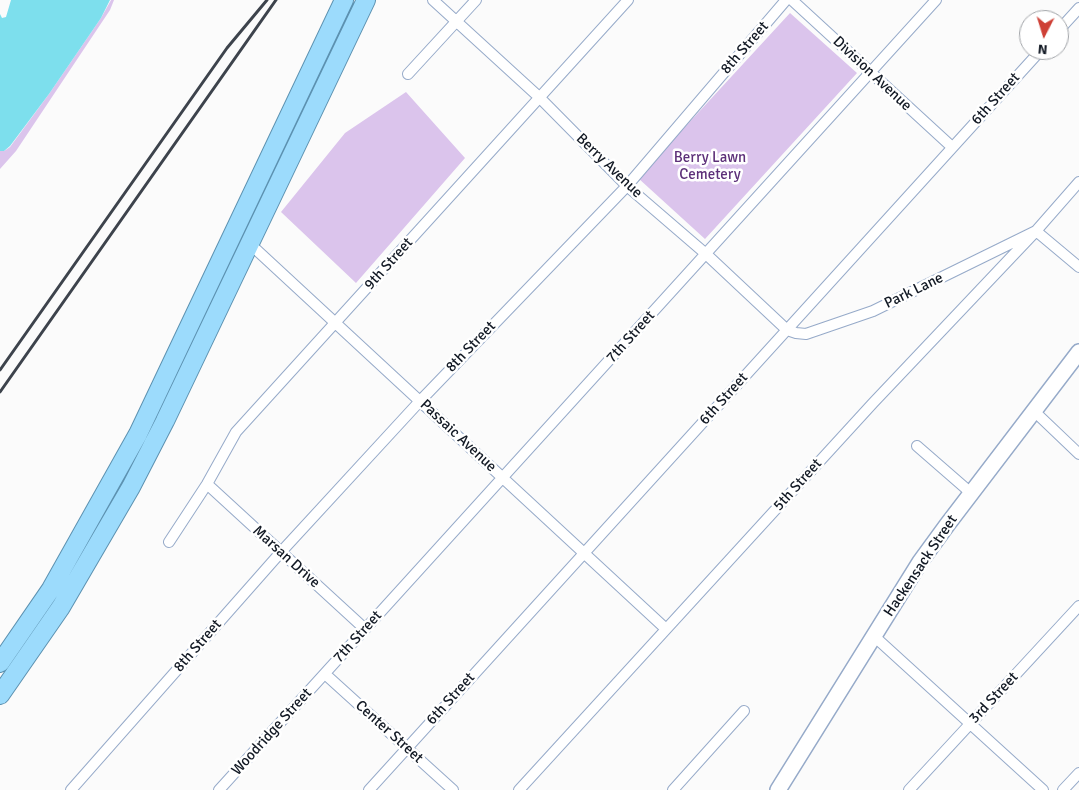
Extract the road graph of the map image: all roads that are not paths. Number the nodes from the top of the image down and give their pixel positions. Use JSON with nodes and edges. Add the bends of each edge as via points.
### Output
{"nodes":[{"id":1,"x":344,"y":0,"type":"edge"},
{"id":2,"x":366,"y":0,"type":"edge"},
{"id":3,"x":433,"y":0,"type":"edge"},
{"id":4,"x":476,"y":0,"type":"edge"},
{"id":5,"x":628,"y":0,"type":"edge"},
{"id":6,"x":786,"y":0,"type":"edge"},
{"id":7,"x":792,"y":0,"type":"edge"},
{"id":8,"x":936,"y":0,"type":"edge"},
{"id":9,"x":1079,"y":8,"type":"edge"},
{"id":10,"x":1069,"y":19,"type":"edge"},
{"id":11,"x":456,"y":22,"type":"junction"},
{"id":12,"x":1032,"y":60,"type":"edge"},
{"id":13,"x":871,"y":72,"type":"junction"},
{"id":14,"x":408,"y":74,"type":"dead end"},
{"id":15,"x":539,"y":97,"type":"junction"},
{"id":16,"x":952,"y":148,"type":"junction"},
{"id":17,"x":1079,"y":182,"type":"edge"},
{"id":18,"x":627,"y":186,"type":"junction"},
{"id":19,"x":1036,"y":231,"type":"junction"},
{"id":20,"x":249,"y":243,"type":"junction"},
{"id":21,"x":706,"y":254,"type":"junction"},
{"id":22,"x":1079,"y":267,"type":"edge"},
{"id":23,"x":336,"y":322,"type":"junction"},
{"id":24,"x":787,"y":330,"type":"junction"},
{"id":25,"x":1079,"y":352,"type":"edge"},
{"id":26,"x":420,"y":400,"type":"junction"},
{"id":27,"x":1034,"y":411,"type":"junction"},
{"id":28,"x":917,"y":446,"type":"dead end"},
{"id":29,"x":1079,"y":454,"type":"edge"},
{"id":30,"x":503,"y":478,"type":"junction"},
{"id":31,"x":207,"y":484,"type":"junction"},
{"id":32,"x":971,"y":493,"type":"junction"},
{"id":33,"x":169,"y":542,"type":"dead end"},
{"id":34,"x":281,"y":552,"type":"junction"},
{"id":35,"x":584,"y":553,"type":"junction"},
{"id":36,"x":1079,"y":606,"type":"edge"},
{"id":37,"x":365,"y":629,"type":"junction"},
{"id":38,"x":666,"y":629,"type":"junction"},
{"id":39,"x":875,"y":637,"type":"junction"},
{"id":40,"x":0,"y":663,"type":"edge"},
{"id":41,"x":325,"y":674,"type":"junction"},
{"id":42,"x":0,"y":695,"type":"edge"},
{"id":43,"x":744,"y":711,"type":"dead end"},
{"id":44,"x":970,"y":724,"type":"junction"},
{"id":45,"x":406,"y":748,"type":"junction"},
{"id":46,"x":1079,"y":773,"type":"edge"},
{"id":47,"x":71,"y":790,"type":"edge"},
{"id":48,"x":219,"y":790,"type":"edge"},
{"id":49,"x":369,"y":790,"type":"edge"},
{"id":50,"x":453,"y":790,"type":"edge"},
{"id":51,"x":519,"y":790,"type":"edge"},
{"id":52,"x":673,"y":790,"type":"edge"},
{"id":53,"x":778,"y":790,"type":"edge"},
{"id":54,"x":910,"y":790,"type":"edge"},
{"id":55,"x":1043,"y":790,"type":"edge"},
{"id":56,"x":1063,"y":790,"type":"edge"}],
"edges":[{"from":1,"to":40,"type":"highway","via":[[138,434],[51,590]]},
{"from":2,"to":20,"type":"highway"},
{"from":3,"to":11,"type":"street","name":"Berry Avenue"},
{"from":4,"to":11,"type":"street"},
{"from":5,"to":15,"type":"street","name":"9th Street"},
{"from":6,"to":18,"type":"street","name":"8th Street"},
{"from":7,"to":13,"type":"street","name":"Division Avenue"},
{"from":8,"to":13,"type":"street","name":"7th Street"},
{"from":9,"to":10,"type":"street"},
{"from":11,"to":14,"type":"street"},
{"from":11,"to":15,"type":"street","name":"Berry Avenue"},
{"from":12,"to":16,"type":"street","name":"6th Street"},
{"from":13,"to":16,"type":"street","name":"Division Avenue"},
{"from":13,"to":21,"type":"street","name":"7th Street"},
{"from":15,"to":18,"type":"street","name":"Berry Avenue"},
{"from":15,"to":23,"type":"street","name":"9th Street"},
{"from":16,"to":24,"type":"street","name":"6th Street"},
{"from":17,"to":19,"type":"street","name":"5th Street"},
{"from":18,"to":21,"type":"street","name":"Berry Avenue"},
{"from":18,"to":26,"type":"street","name":"8th Street"},
{"from":19,"to":22,"type":"street"},
{"from":19,"to":24,"type":"street","name":"Park Lane","via":[[873,311],[806,334]]},
{"from":19,"to":38,"type":"street","name":"5th Street"},
{"from":20,"to":23,"type":"street","name":"Passaic Avenue"},
{"from":20,"to":42,"type":"highway","via":[[131,487],[51,623]]},
{"from":21,"to":24,"type":"street","name":"Berry Avenue"},
{"from":21,"to":30,"type":"street","name":"7th Street"},
{"from":23,"to":26,"type":"street","name":"Passaic Avenue"},
{"from":23,"to":31,"type":"street","name":"9th Street","via":[[236,432]]},
{"from":24,"to":35,"type":"street","name":"6th Street"},
{"from":25,"to":27,"type":"main road","name":"Hackensack Street"},
{"from":26,"to":30,"type":"street","name":"Passaic Avenue"},
{"from":26,"to":34,"type":"street","name":"8th Street"},
{"from":27,"to":29,"type":"street"},
{"from":27,"to":32,"type":"main road","name":"Hackensack Street"},
{"from":28,"to":32,"type":"street"},
{"from":30,"to":35,"type":"street","name":"Passaic Avenue"},
{"from":30,"to":37,"type":"street","name":"7th Street"},
{"from":31,"to":33,"type":"street","name":"9th Street"},
{"from":31,"to":34,"type":"street","name":"Marsan Drive"},
{"from":32,"to":39,"type":"main road","name":"Hackensack Street","via":[[920,562]]},
{"from":34,"to":37,"type":"street","name":"Marsan Drive"},
{"from":34,"to":47,"type":"street","name":"8th Street"},
{"from":35,"to":38,"type":"street","name":"Passaic Avenue"},
{"from":35,"to":45,"type":"street","name":"6th Street"},
{"from":36,"to":44,"type":"street","name":"3rd Street"},
{"from":37,"to":41,"type":"street","name":"7th Street"},
{"from":38,"to":51,"type":"street","name":"5th Street"},
{"from":39,"to":44,"type":"street"},
{"from":39,"to":53,"type":"main road","name":"Hackensack Street"},
{"from":41,"to":45,"type":"street","name":"Center Street"},
{"from":41,"to":48,"type":"street","name":"Woodridge Street"},
{"from":43,"to":52,"type":"street"},
{"from":44,"to":54,"type":"street","name":"3rd Street"},
{"from":44,"to":55,"type":"street"},
{"from":45,"to":49,"type":"street","name":"6th Street"},
{"from":45,"to":50,"type":"street","name":"Center Street"},
{"from":46,"to":56,"type":"street"}]}
